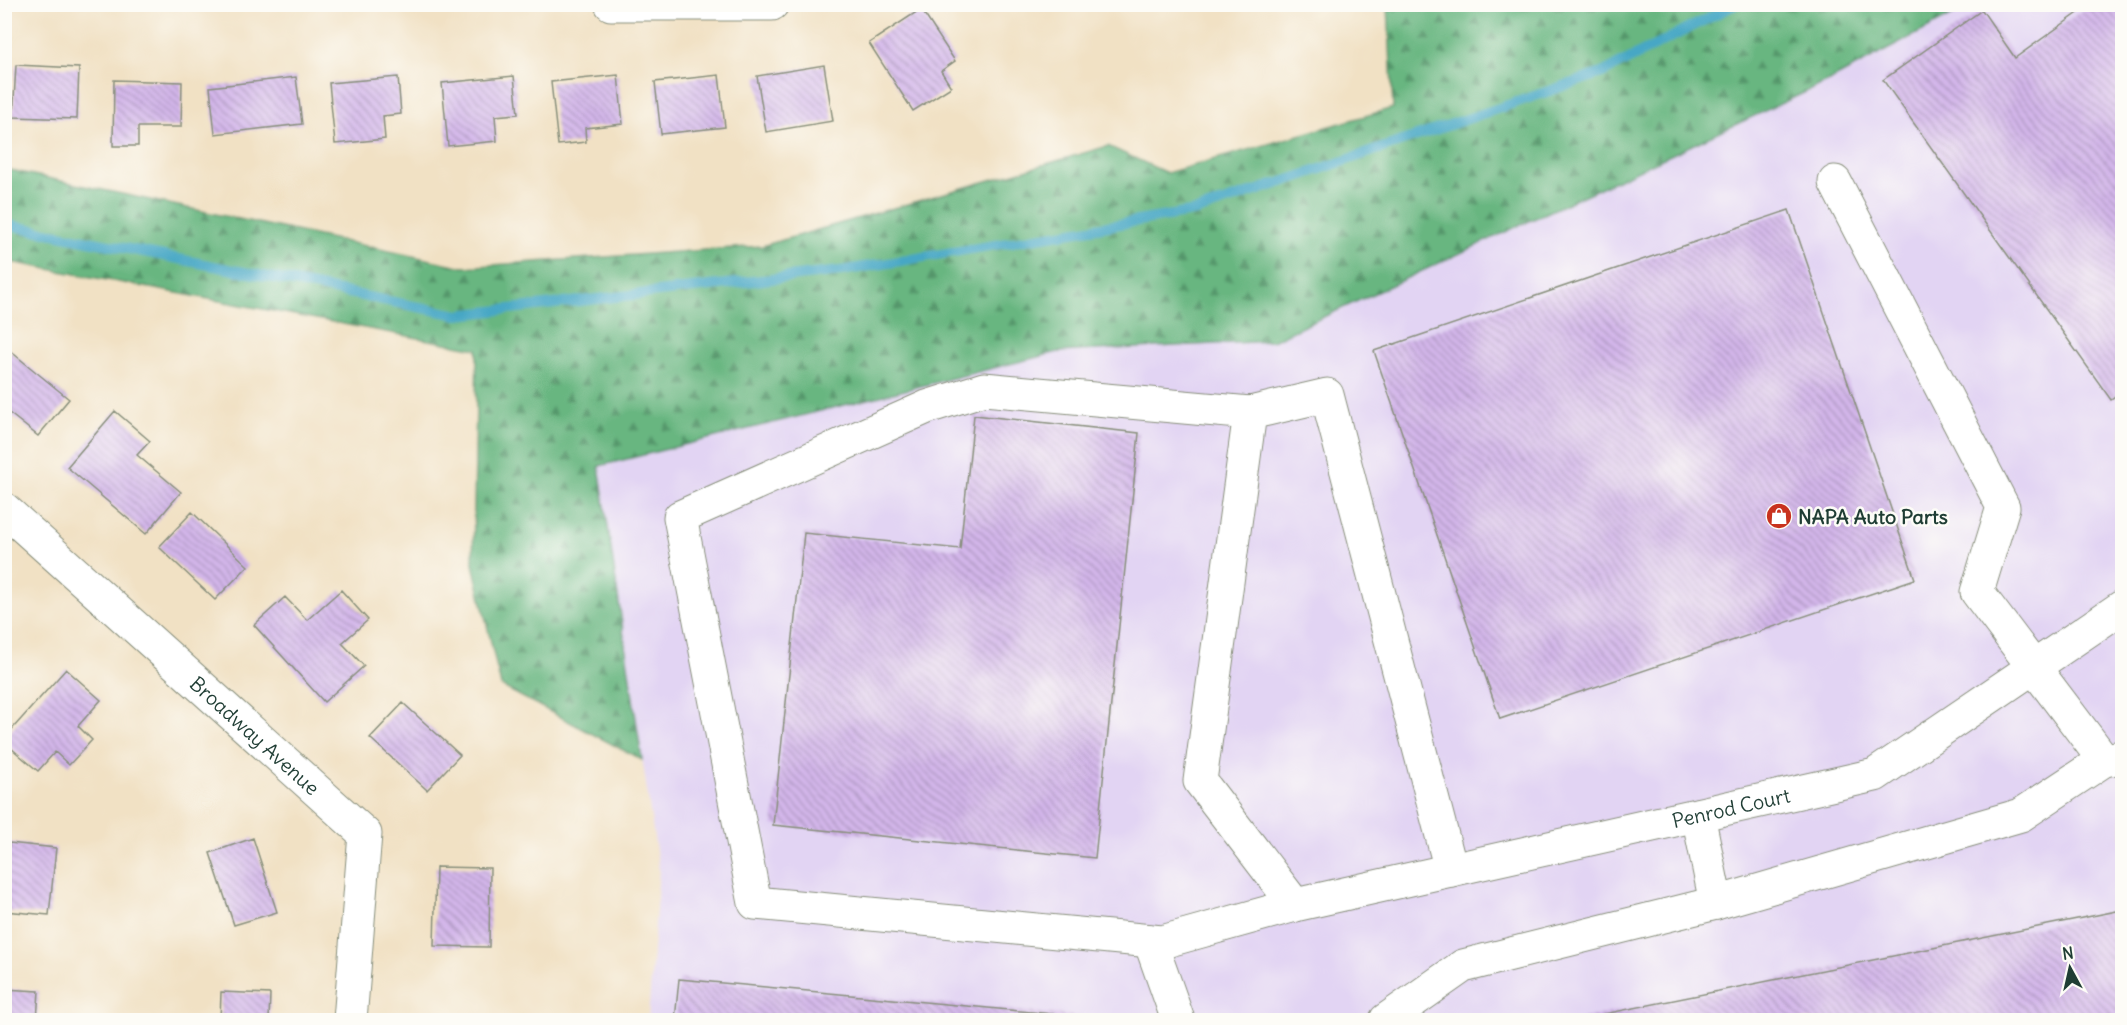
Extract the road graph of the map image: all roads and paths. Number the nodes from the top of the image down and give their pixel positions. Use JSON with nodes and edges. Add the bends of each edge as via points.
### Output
{"nodes":[{"id":1,"x":610,"y":4,"type":"edge"},
{"id":2,"x":772,"y":4,"type":"edge"},
{"id":3,"x":1835,"y":182,"type":"dead end"},
{"id":4,"x":1250,"y":413,"type":"junction"},
{"id":5,"x":4,"y":509,"type":"edge"},
{"id":6,"x":2122,"y":607,"type":"edge"},
{"id":7,"x":2035,"y":667,"type":"junction"},
{"id":8,"x":2113,"y":758,"type":"edge"},
{"id":9,"x":1698,"y":815,"type":"junction"},
{"id":10,"x":1451,"y":870,"type":"junction"},
{"id":11,"x":1716,"y":903,"type":"junction"},
{"id":12,"x":1295,"y":905,"type":"junction"},
{"id":13,"x":1150,"y":941,"type":"junction"},
{"id":14,"x":350,"y":1020,"type":"edge"},
{"id":15,"x":1178,"y":1020,"type":"edge"},
{"id":16,"x":1386,"y":1020,"type":"edge"}],
"edges":[{"from":1,"to":2,"type":"street"},
{"from":3,"to":7,"type":"street","via":[[2003,507],[1977,592]]},
{"from":4,"to":10,"type":"street","via":[[1327,395]]},
{"from":4,"to":12,"type":"street","via":[[1200,781]]},
{"from":4,"to":13,"type":"street","name":"Penrod Court","via":[[984,389],[927,407],[680,517],[754,903]]},
{"from":5,"to":14,"type":"street","name":"Broadway Avenue","via":[[365,834]]},
{"from":6,"to":7,"type":"street","name":"Penrod Court"},
{"from":7,"to":8,"type":"street"},
{"from":7,"to":9,"type":"street","name":"Penrod Court","via":[[1875,776]]},
{"from":8,"to":11,"type":"street","via":[[2021,816]]},
{"from":9,"to":10,"type":"street","name":"Penrod Court"},
{"from":9,"to":11,"type":"street"},
{"from":10,"to":12,"type":"street","name":"Penrod Court"},
{"from":11,"to":16,"type":"street","via":[[1463,966]]},
{"from":12,"to":13,"type":"street","name":"Penrod Court","via":[[1162,942]]},
{"from":13,"to":15,"type":"street"}]}
